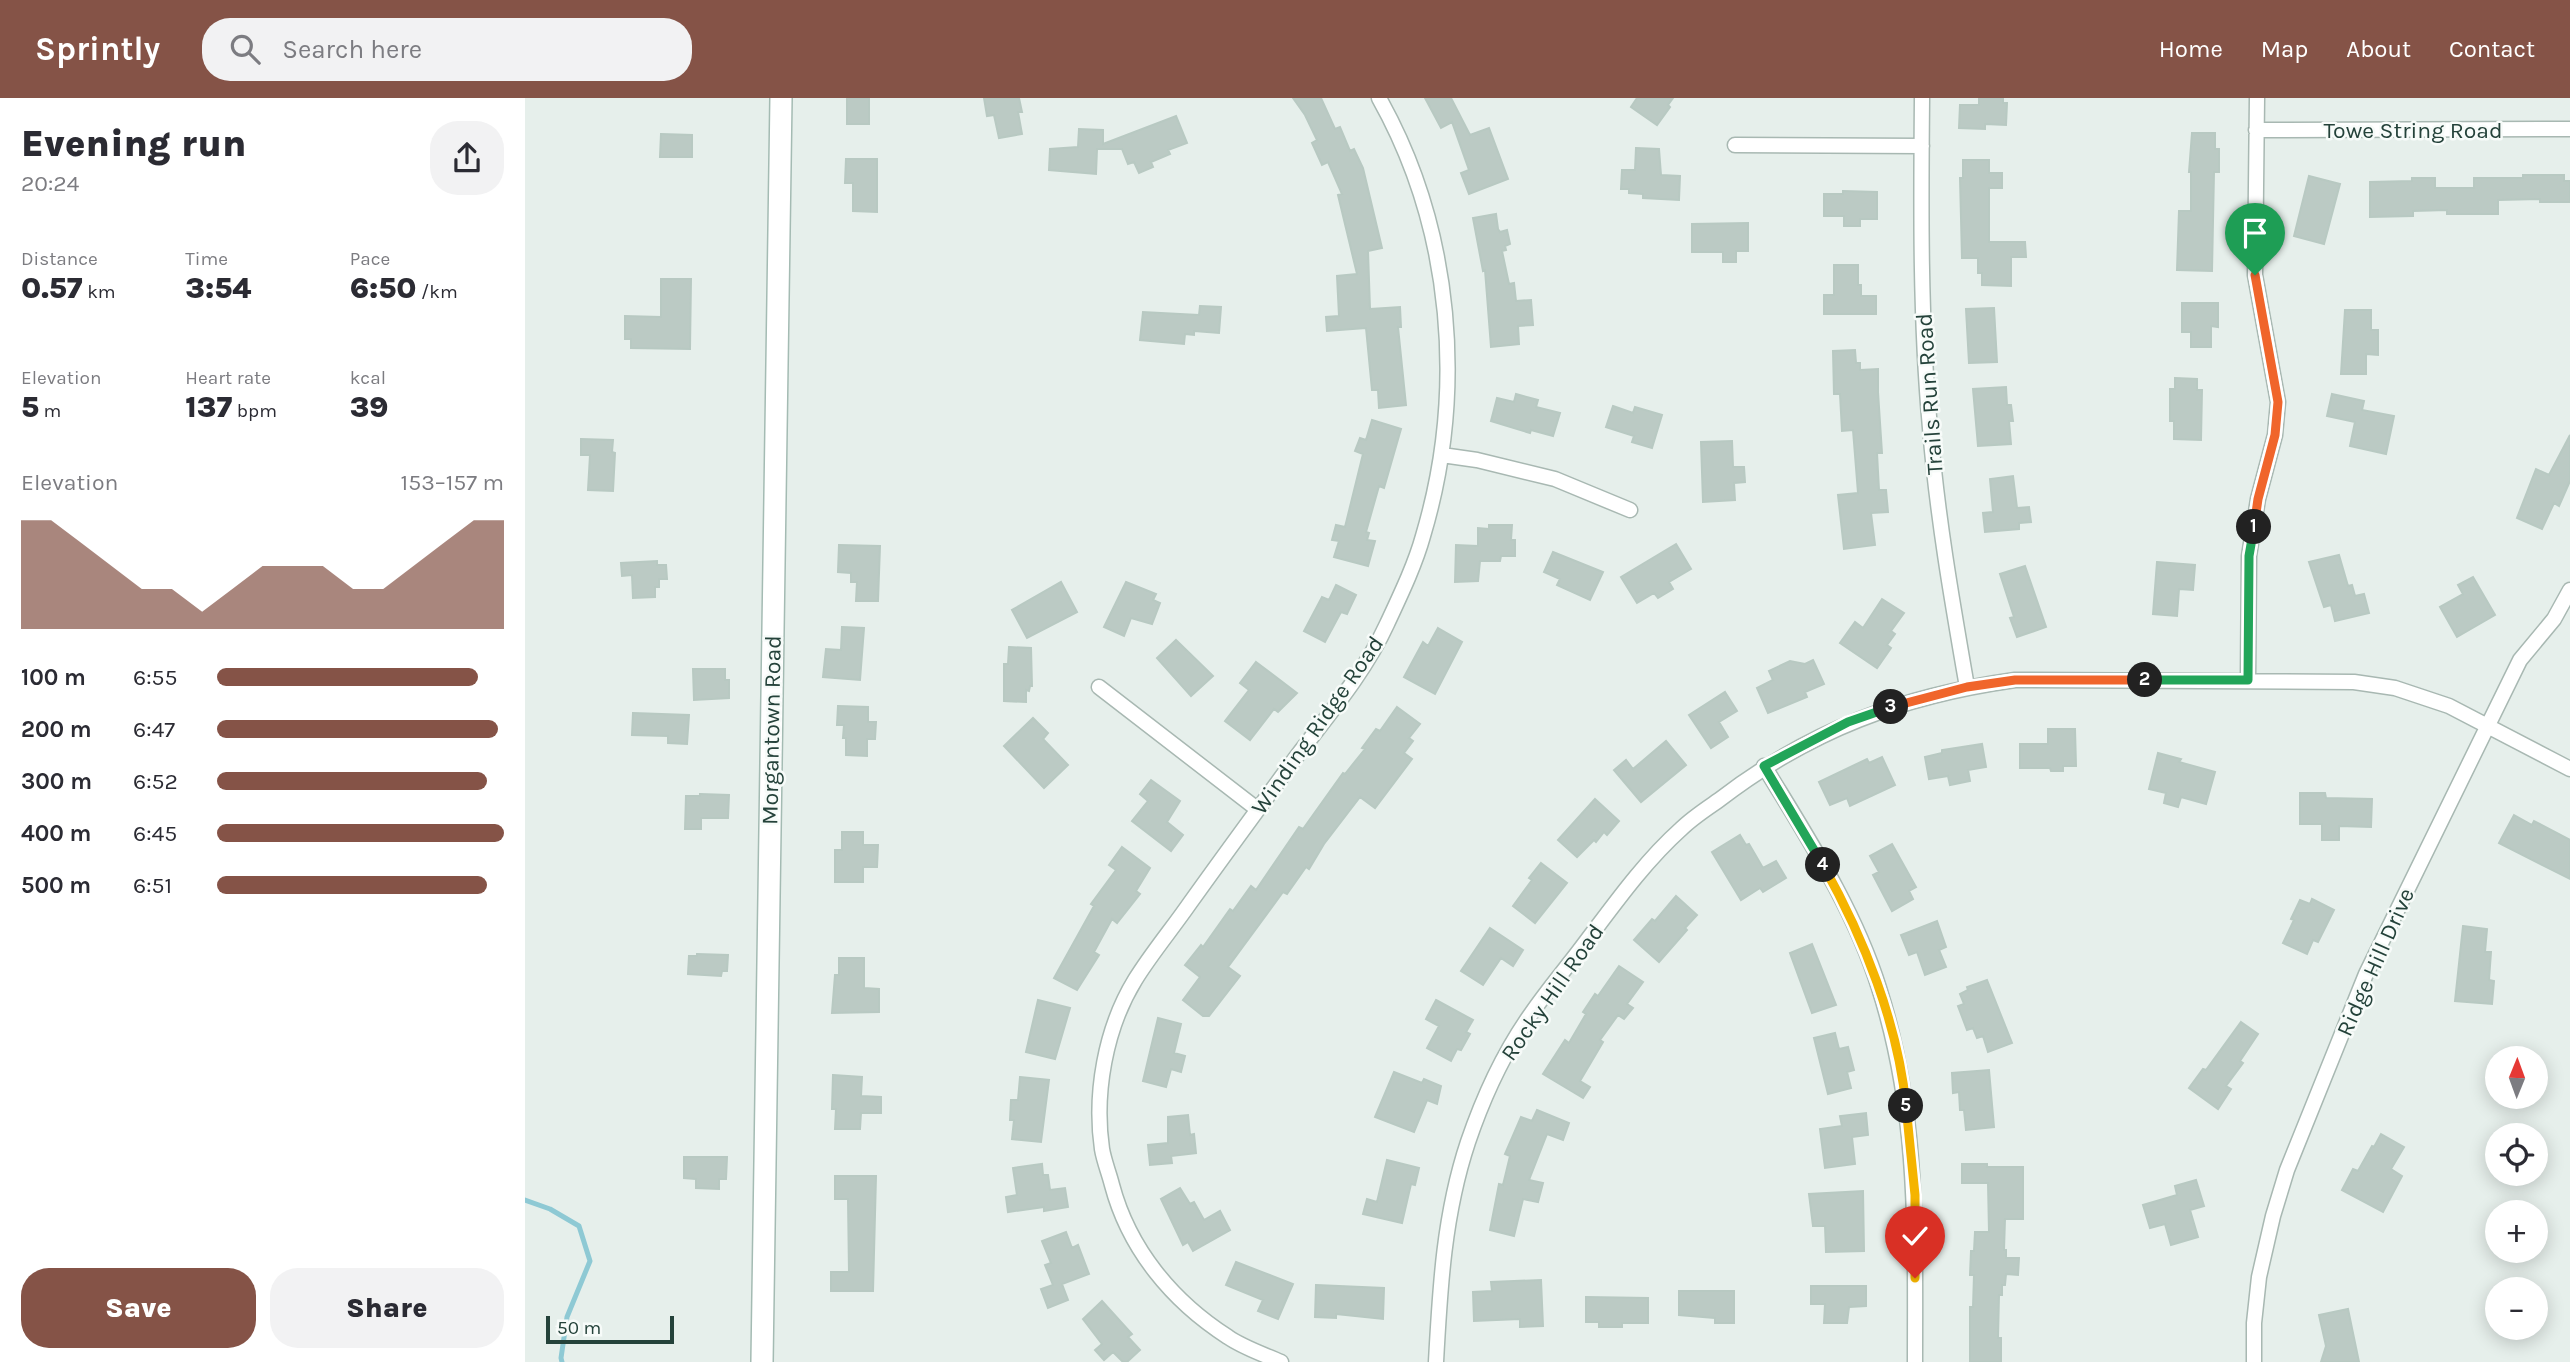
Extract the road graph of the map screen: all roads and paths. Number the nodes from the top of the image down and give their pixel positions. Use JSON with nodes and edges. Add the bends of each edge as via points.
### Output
{"nodes":[{"id":1,"x":781,"y":98,"type":"edge"},
{"id":2,"x":1379,"y":98,"type":"edge"},
{"id":3,"x":1922,"y":98,"type":"edge"},
{"id":4,"x":2257,"y":98,"type":"edge"},
{"id":5,"x":2570,"y":129,"type":"edge"},
{"id":6,"x":2256,"y":130,"type":"junction"},
{"id":7,"x":1735,"y":145,"type":"dead end"},
{"id":8,"x":1922,"y":146,"type":"junction"},
{"id":9,"x":1442,"y":455,"type":"junction"},
{"id":10,"x":1630,"y":510,"type":"dead end"},
{"id":11,"x":2570,"y":590,"type":"edge"},
{"id":12,"x":2248,"y":680,"type":"junction"},
{"id":13,"x":1099,"y":687,"type":"dead end"},
{"id":14,"x":1967,"y":687,"type":"junction"},
{"id":15,"x":2488,"y":725,"type":"junction"},
{"id":16,"x":1764,"y":766,"type":"junction"},
{"id":17,"x":2570,"y":769,"type":"edge"},
{"id":18,"x":1257,"y":809,"type":"junction"},
{"id":19,"x":762,"y":1362,"type":"edge"},
{"id":20,"x":1281,"y":1362,"type":"edge"},
{"id":21,"x":1436,"y":1362,"type":"edge"},
{"id":22,"x":1915,"y":1362,"type":"edge"},
{"id":23,"x":2254,"y":1362,"type":"edge"}],
"edges":[{"from":1,"to":19,"type":"main road","name":"Morgantown Road"},
{"from":2,"to":9,"type":"street","name":"Winding Ridge Road","via":[[1414,175],[1430,225],[1446,313],[1448,385]]},
{"from":3,"to":8,"type":"street","name":"Trails Run Road"},
{"from":4,"to":6,"type":"street"},
{"from":5,"to":6,"type":"street","name":"Towe String Road"},
{"from":6,"to":12,"type":"street","via":[[2255,275],[2278,402],[2249,556]]},
{"from":7,"to":8,"type":"street"},
{"from":8,"to":14,"type":"street","name":"Trails Run Road","via":[[1930,428],[1944,553]]},
{"from":9,"to":10,"type":"street","via":[[1555,479]]},
{"from":9,"to":18,"type":"street","name":"Winding Ridge Road","via":[[1423,538],[1386,627],[1349,687]]},
{"from":11,"to":15,"type":"street","name":"Ridge Hill Drive","via":[[2554,619],[2520,660]]},
{"from":12,"to":14,"type":"street","name":"Rocky Hill Road","via":[[2015,680]]},
{"from":12,"to":15,"type":"street","name":"Rocky Hill Road","via":[[2354,682],[2395,688]]},
{"from":13,"to":18,"type":"street"},
{"from":14,"to":16,"type":"street","name":"Rocky Hill Road","via":[[1848,722]]},
{"from":15,"to":17,"type":"street","name":"Rocky Hill Road"},
{"from":15,"to":23,"type":"street","name":"Ridge Hill Drive","via":[[2366,974],[2287,1170],[2259,1277]]},
{"from":16,"to":21,"type":"street","name":"Rocky Hill Road","via":[[1682,828],[1642,869],[1530,1015],[1498,1069],[1468,1142],[1451,1203],[1440,1276]]},
{"from":16,"to":22,"type":"street","via":[[1849,913],[1879,987],[1904,1083],[1915,1195]]},
{"from":18,"to":20,"type":"street","name":"Winding Ridge Road","via":[[1134,981],[1114,1025],[1103,1070],[1102,1150],[1119,1211],[1149,1265],[1186,1307],[1231,1339]]}]}
